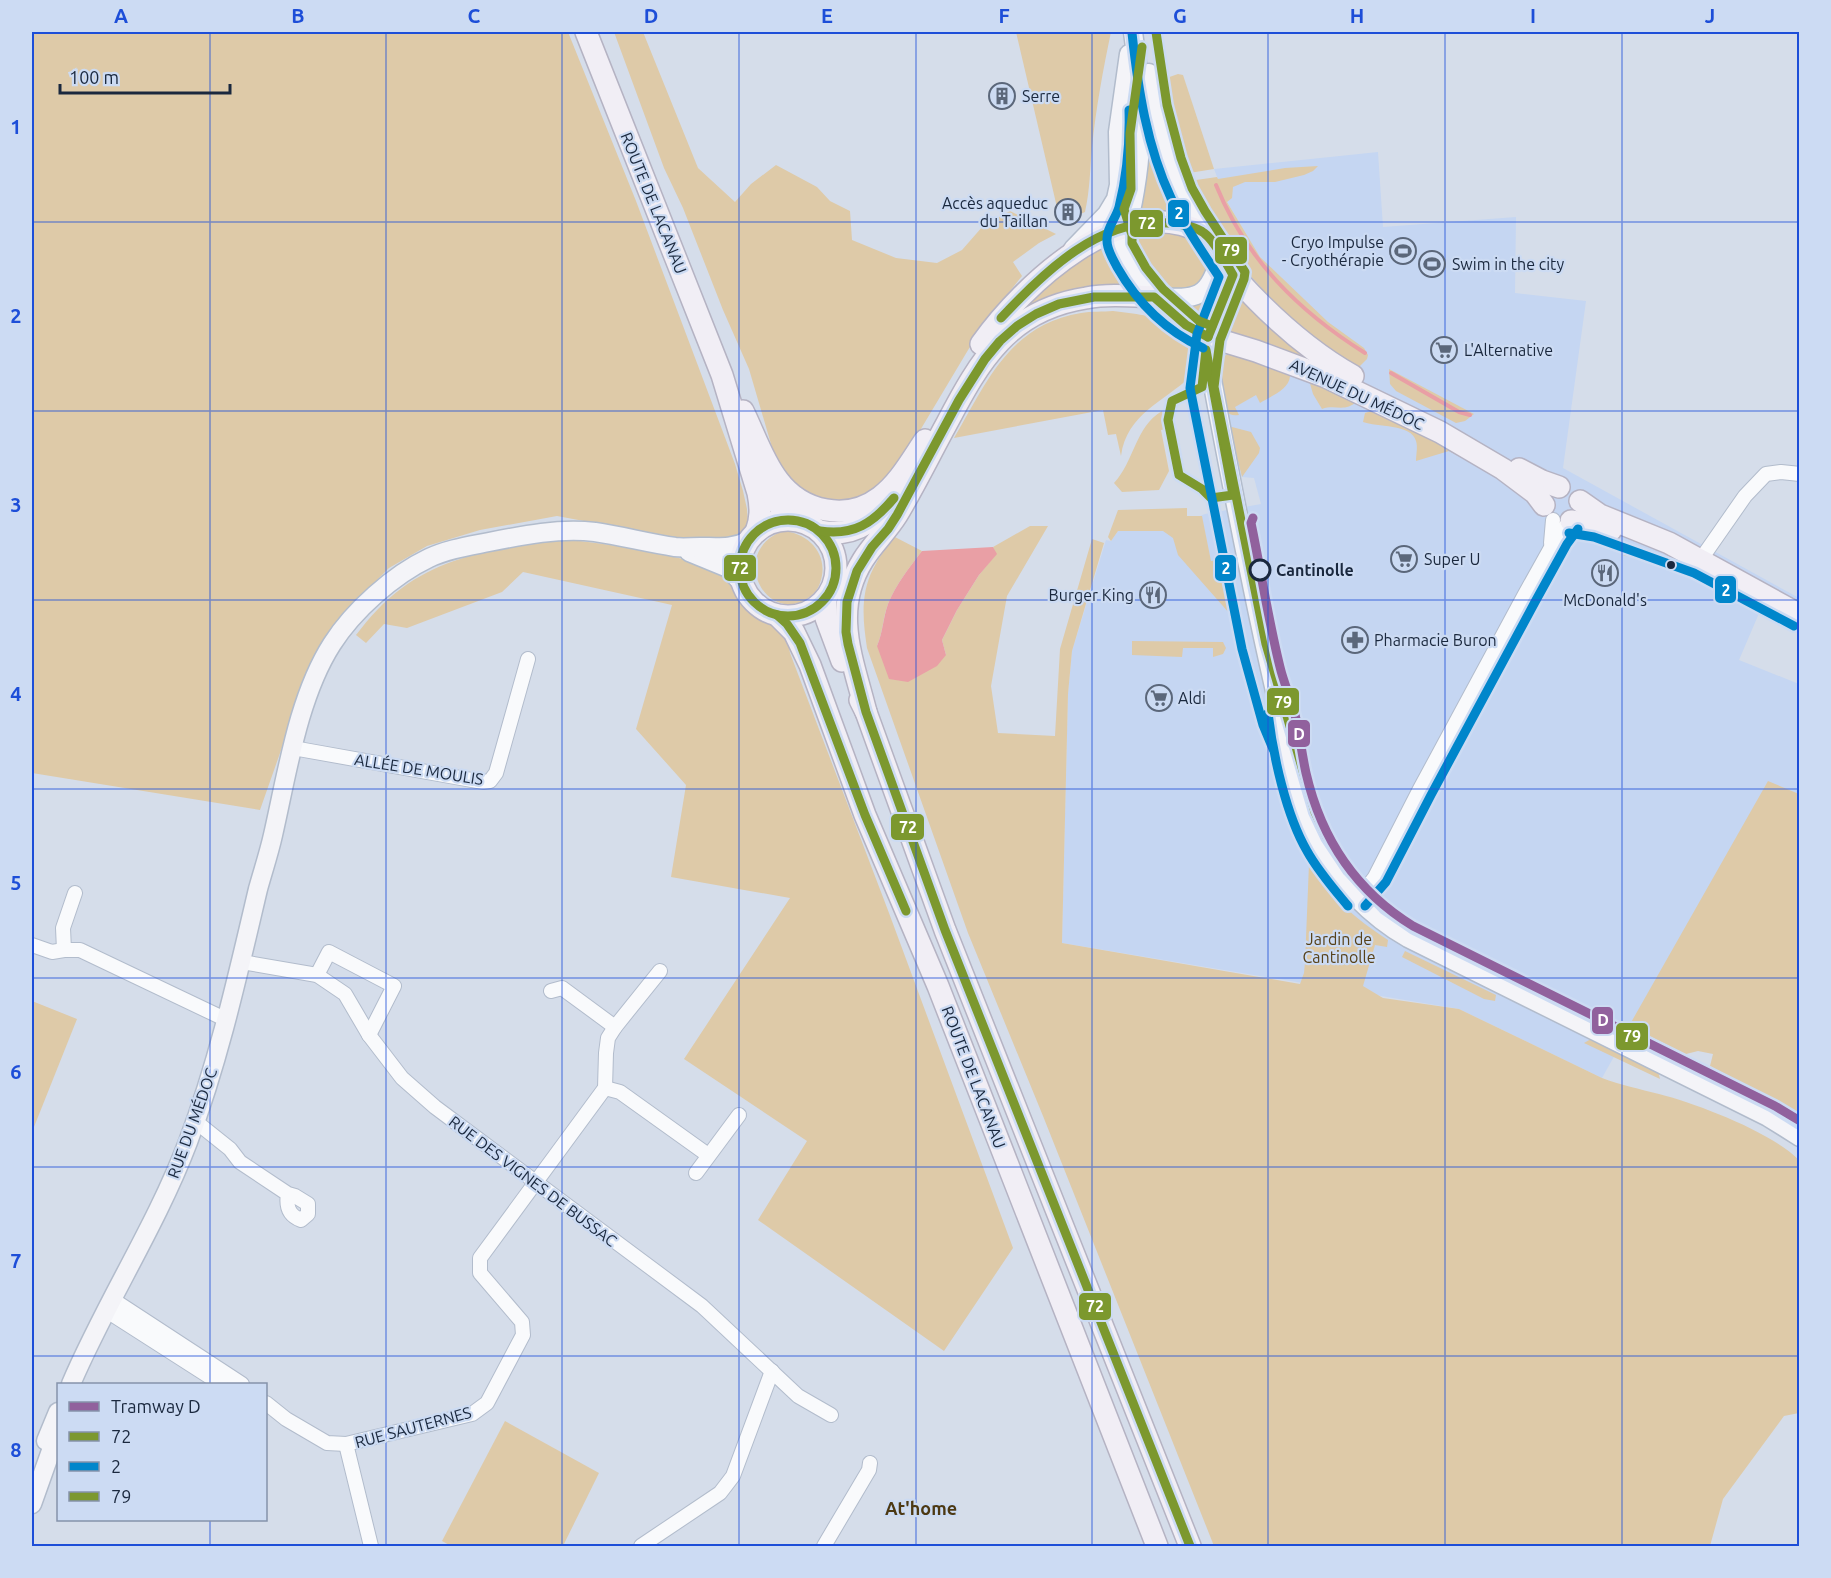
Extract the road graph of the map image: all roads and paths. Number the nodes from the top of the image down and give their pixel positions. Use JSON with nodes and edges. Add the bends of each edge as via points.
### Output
{"nodes":[{"id":1,"x":586,"y":32,"type":"edge"},
{"id":2,"x":1132,"y":32,"type":"edge"},
{"id":3,"x":1144,"y":32,"type":"edge"},
{"id":4,"x":1124,"y":227,"type":"junction"},
{"id":5,"x":1205,"y":234,"type":"junction"},
{"id":6,"x":1220,"y":256,"type":"junction"},
{"id":7,"x":1062,"y":261,"type":"junction"},
{"id":8,"x":1233,"y":274,"type":"junction"},
{"id":9,"x":1154,"y":297,"type":"junction"},
{"id":10,"x":1208,"y":338,"type":"junction"},
{"id":11,"x":722,"y":375,"type":"junction"},
{"id":12,"x":740,"y":404,"type":"junction"},
{"id":13,"x":925,"y":440,"type":"junction"},
{"id":14,"x":1800,"y":474,"type":"edge"},
{"id":15,"x":1559,"y":487,"type":"junction"},
{"id":16,"x":911,"y":490,"type":"junction"},
{"id":17,"x":1580,"y":501,"type":"junction"},
{"id":18,"x":1559,"y":517,"type":"junction"},
{"id":19,"x":797,"y":520,"type":"junction"},
{"id":20,"x":820,"y":531,"type":"junction"},
{"id":21,"x":752,"y":536,"type":"junction"},
{"id":22,"x":676,"y":547,"type":"junction"},
{"id":23,"x":1699,"y":562,"type":"junction"},
{"id":24,"x":837,"y":571,"type":"junction"},
{"id":25,"x":742,"y":583,"type":"junction"},
{"id":26,"x":826,"y":599,"type":"junction"},
{"id":27,"x":777,"y":615,"type":"junction"},
{"id":28,"x":1800,"y":615,"type":"edge"},
{"id":29,"x":528,"y":659,"type":"dead end"},
{"id":30,"x":866,"y":712,"type":"junction"},
{"id":31,"x":293,"y":748,"type":"junction"},
{"id":32,"x":75,"y":893,"type":"dead end"},
{"id":33,"x":1357,"y":898,"type":"junction"},
{"id":34,"x":32,"y":945,"type":"edge"},
{"id":35,"x":64,"y":950,"type":"junction"},
{"id":36,"x":242,"y":962,"type":"junction"},
{"id":37,"x":660,"y":971,"type":"dead end"},
{"id":38,"x":317,"y":975,"type":"junction"},
{"id":39,"x":551,"y":991,"type":"dead end"},
{"id":40,"x":227,"y":1020,"type":"junction"},
{"id":41,"x":615,"y":1027,"type":"junction"},
{"id":42,"x":369,"y":1035,"type":"junction"},
{"id":43,"x":605,"y":1088,"type":"junction"},
{"id":44,"x":739,"y":1115,"type":"dead end"},
{"id":45,"x":195,"y":1121,"type":"junction"},
{"id":46,"x":1800,"y":1137,"type":"edge"},
{"id":47,"x":708,"y":1155,"type":"junction"},
{"id":48,"x":696,"y":1173,"type":"dead end"},
{"id":49,"x":536,"y":1183,"type":"junction"},
{"id":50,"x":288,"y":1194,"type":"dead end"},
{"id":51,"x":110,"y":1305,"type":"junction"},
{"id":52,"x":772,"y":1371,"type":"junction"},
{"id":53,"x":73,"y":1382,"type":"edge"},
{"id":54,"x":219,"y":1383,"type":"edge"},
{"id":55,"x":238,"y":1383,"type":"edge"},
{"id":56,"x":267,"y":1404,"type":"edge"},
{"id":57,"x":57,"y":1415,"type":"edge"},
{"id":58,"x":831,"y":1415,"type":"dead end"},
{"id":59,"x":57,"y":1433,"type":"edge"},
{"id":60,"x":346,"y":1444,"type":"junction"},
{"id":61,"x":870,"y":1463,"type":"dead end"},
{"id":62,"x":33,"y":1491,"type":"edge"},
{"id":63,"x":371,"y":1546,"type":"edge"},
{"id":64,"x":641,"y":1546,"type":"edge"},
{"id":65,"x":824,"y":1546,"type":"edge"},
{"id":66,"x":1157,"y":1546,"type":"edge"},
{"id":67,"x":1190,"y":1546,"type":"edge"}],
"edges":[{"from":1,"to":11,"type":"main road","name":"ROUTE DE LACANAU"},
{"from":2,"to":4,"type":"street","name":"AVENUE DU MÉDOC","via":[[1142,133],[1135,191]]},
{"from":2,"to":7,"type":"street","via":[[1118,132],[1116,199],[1107,214]]},
{"from":3,"to":5,"type":"street","name":"AVENUE DU MÉDOC","via":[[1155,108],[1167,156]]},
{"from":4,"to":5,"type":"main road","via":[[1173,223]]},
{"from":4,"to":7,"type":"main road","via":[[1108,232]]},
{"from":4,"to":9,"type":"street","name":"AVENUE DU MÉDOC","via":[[1120,246]]},
{"from":5,"to":6,"type":"main road","name":"AVENUE DU MÉDOC"},
{"from":6,"to":8,"type":"main road","name":"AVENUE DU MÉDOC"},
{"from":6,"to":9,"type":"street","via":[[1213,280],[1202,293],[1188,298]]},
{"from":7,"to":13,"type":"main road","via":[[1017,300],[993,328]]},
{"from":8,"to":10,"type":"street"},
{"from":8,"to":15,"type":"main road","name":"AVENUE DU MÉDOC","via":[[1287,330],[1332,364],[1532,477]]},
{"from":9,"to":10,"type":"main road","name":"AVENUE DU MÉDOC","via":[[1193,331]]},
{"from":9,"to":16,"type":"main road","via":[[1085,298],[1046,309],[1012,329],[996,343],[968,382]]},
{"from":10,"to":18,"type":"main road","name":"AVENUE DU MÉDOC","via":[[1326,377],[1400,412],[1503,469]]},
{"from":10,"to":33,"type":"street","via":[[1206,360],[1284,744],[1316,843]]},
{"from":11,"to":12,"type":"main road","name":"ROUTE DE LACANAU"},
{"from":11,"to":21,"type":"main road","name":"ROUTE DE LACANAU","via":[[758,493],[760,520]]},
{"from":12,"to":13,"type":"main road","via":[[783,487],[801,502],[829,511],[857,509],[881,497]]},
{"from":12,"to":19,"type":"main road","name":"ROUTE DE LACANAU","via":[[775,501]]},
{"from":13,"to":20,"type":"main road","via":[[900,489],[872,520],[846,533]]},
{"from":14,"to":23,"type":"street","via":[[1766,474],[1745,496]]},
{"from":15,"to":17,"type":"main road","via":[[1574,491]]},
{"from":15,"to":18,"type":"main road","via":[[1547,495]]},
{"from":16,"to":24,"type":"main road","via":[[881,525],[851,551]]},
{"from":16,"to":30,"type":"main road","via":[[888,529],[860,564],[847,602],[848,644]]},
{"from":17,"to":18,"type":"main road","via":[[1579,512]]},
{"from":17,"to":23,"type":"main road","via":[[1600,515],[1651,535]]},
{"from":18,"to":23,"type":"main road","via":[[1597,525]]},
{"from":18,"to":33,"type":"street","via":[[1549,551],[1375,877]]},
{"from":19,"to":20,"type":"main road"},
{"from":19,"to":21,"type":"main road","via":[[768,524]]},
{"from":20,"to":24,"type":"main road","via":[[830,542]]},
{"from":21,"to":22,"type":"street","name":"RUE DU MÉDOC","via":[[729,548]]},
{"from":21,"to":25,"type":"main road","via":[[742,554]]},
{"from":22,"to":25,"type":"street","name":"RUE DU MÉDOC","via":[[721,564]]},
{"from":22,"to":31,"type":"street","name":"RUE DU MÉDOC","via":[[593,532],[558,531],[476,544],[428,559],[363,607],[332,643],[311,687]]},
{"from":23,"to":28,"type":"main road"},
{"from":24,"to":26,"type":"main road"},
{"from":25,"to":27,"type":"main road","via":[[762,608]]},
{"from":26,"to":27,"type":"main road","via":[[804,614]]},
{"from":26,"to":30,"type":"main road","name":"ROUTE DE LACANAU","via":[[829,628]]},
{"from":27,"to":66,"type":"main road","name":"ROUTE DE LACANAU","via":[[794,632],[810,665],[865,815],[938,986]]},
{"from":29,"to":31,"type":"street","name":"ALLÉE DE MOULIS","via":[[496,773],[490,781]]},
{"from":30,"to":67,"type":"main road","name":"ROUTE DE LACANAU","via":[[945,930]]},
{"from":31,"to":36,"type":"street","name":"RUE DU MÉDOC"},
{"from":32,"to":35,"type":"street","via":[[63,928]]},
{"from":33,"to":46,"type":"street","via":[[1408,938],[1748,1107]]},
{"from":34,"to":35,"type":"street","via":[[52,952]]},
{"from":35,"to":40,"type":"street","via":[[80,950]]},
{"from":36,"to":38,"type":"street","name":"RUE DES VIGNES DE BUSSAC"},
{"from":36,"to":40,"type":"street","name":"RUE DU MÉDOC"},
{"from":37,"to":41,"type":"street"},
{"from":38,"to":42,"type":"street","name":"RUE DES VIGNES DE BUSSAC","via":[[345,994]]},
{"from":38,"to":42,"type":"street","via":[[329,952],[394,986]]},
{"from":39,"to":41,"type":"street","via":[[562,988]]},
{"from":40,"to":45,"type":"street","name":"RUE DU MÉDOC"},
{"from":41,"to":43,"type":"street","via":[[608,1038]]},
{"from":42,"to":49,"type":"street","name":"RUE DES VIGNES DE BUSSAC","via":[[402,1078]]},
{"from":43,"to":47,"type":"street","via":[[620,1092]]},
{"from":43,"to":49,"type":"street","name":"RUE SAUTERNES"},
{"from":44,"to":47,"type":"street"},
{"from":45,"to":50,"type":"street","via":[[240,1162]]},
{"from":45,"to":51,"type":"street","name":"RUE DU MÉDOC","via":[[147,1233]]},
{"from":47,"to":48,"type":"street"},
{"from":49,"to":52,"type":"street","name":"RUE DES VIGNES DE BUSSAC","via":[[702,1306]]},
{"from":49,"to":60,"type":"street","name":"RUE SAUTERNES","via":[[480,1258],[480,1273],[522,1322],[524,1335],[487,1403],[472,1414]]},
{"from":51,"to":53,"type":"street","name":"RUE DU MÉDOC"},
{"from":51,"to":54,"type":"street"},
{"from":51,"to":55,"type":"street"},
{"from":52,"to":58,"type":"street","name":"RUE DES VIGNES DE BUSSAC","via":[[798,1396]]},
{"from":52,"to":64,"type":"street","via":[[733,1476],[720,1493]]},
{"from":56,"to":60,"type":"street","name":"RUE SAUTERNES","via":[[327,1443]]},
{"from":57,"to":62,"type":"street"},
{"from":59,"to":62,"type":"street"},
{"from":60,"to":63,"type":"street"},
{"from":61,"to":65,"type":"street"}]}
